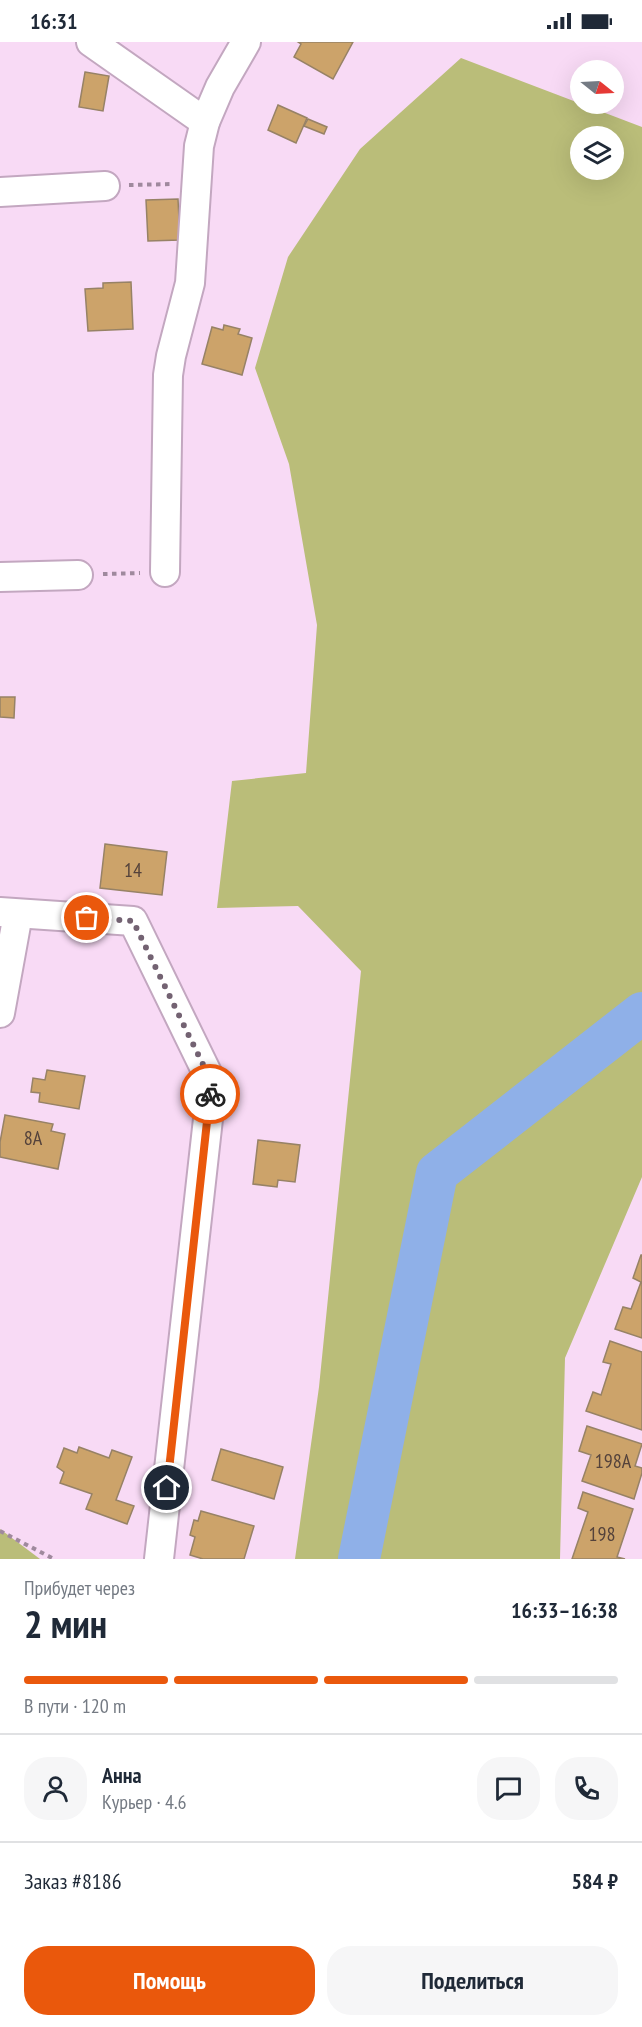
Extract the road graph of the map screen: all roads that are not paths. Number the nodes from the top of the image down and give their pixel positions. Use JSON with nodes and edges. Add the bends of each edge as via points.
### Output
{"nodes":[{"id":1,"x":91,"y":42,"type":"edge"},
{"id":2,"x":246,"y":42,"type":"edge"},
{"id":3,"x":205,"y":122,"type":"junction"},
{"id":4,"x":105,"y":186,"type":"road end"},
{"id":5,"x":0,"y":192,"type":"edge"},
{"id":6,"x":165,"y":572,"type":"road end"},
{"id":7,"x":78,"y":575,"type":"road end"},
{"id":8,"x":0,"y":577,"type":"edge"},
{"id":9,"x":9,"y":913,"type":"edge"},
{"id":10,"x":0,"y":1013,"type":"edge"},
{"id":11,"x":159,"y":1559,"type":"edge"}],
"edges":[{"from":1,"to":3,"type":"street"},
{"from":2,"to":3,"type":"street"},
{"from":3,"to":6,"type":"street","via":[[199,146],[190,283],[168,375]]},
{"from":4,"to":5,"type":"street"},
{"from":7,"to":8,"type":"street"},
{"from":9,"to":10,"type":"street"},
{"from":9,"to":11,"type":"street","via":[[133,921],[212,1083]]}]}
